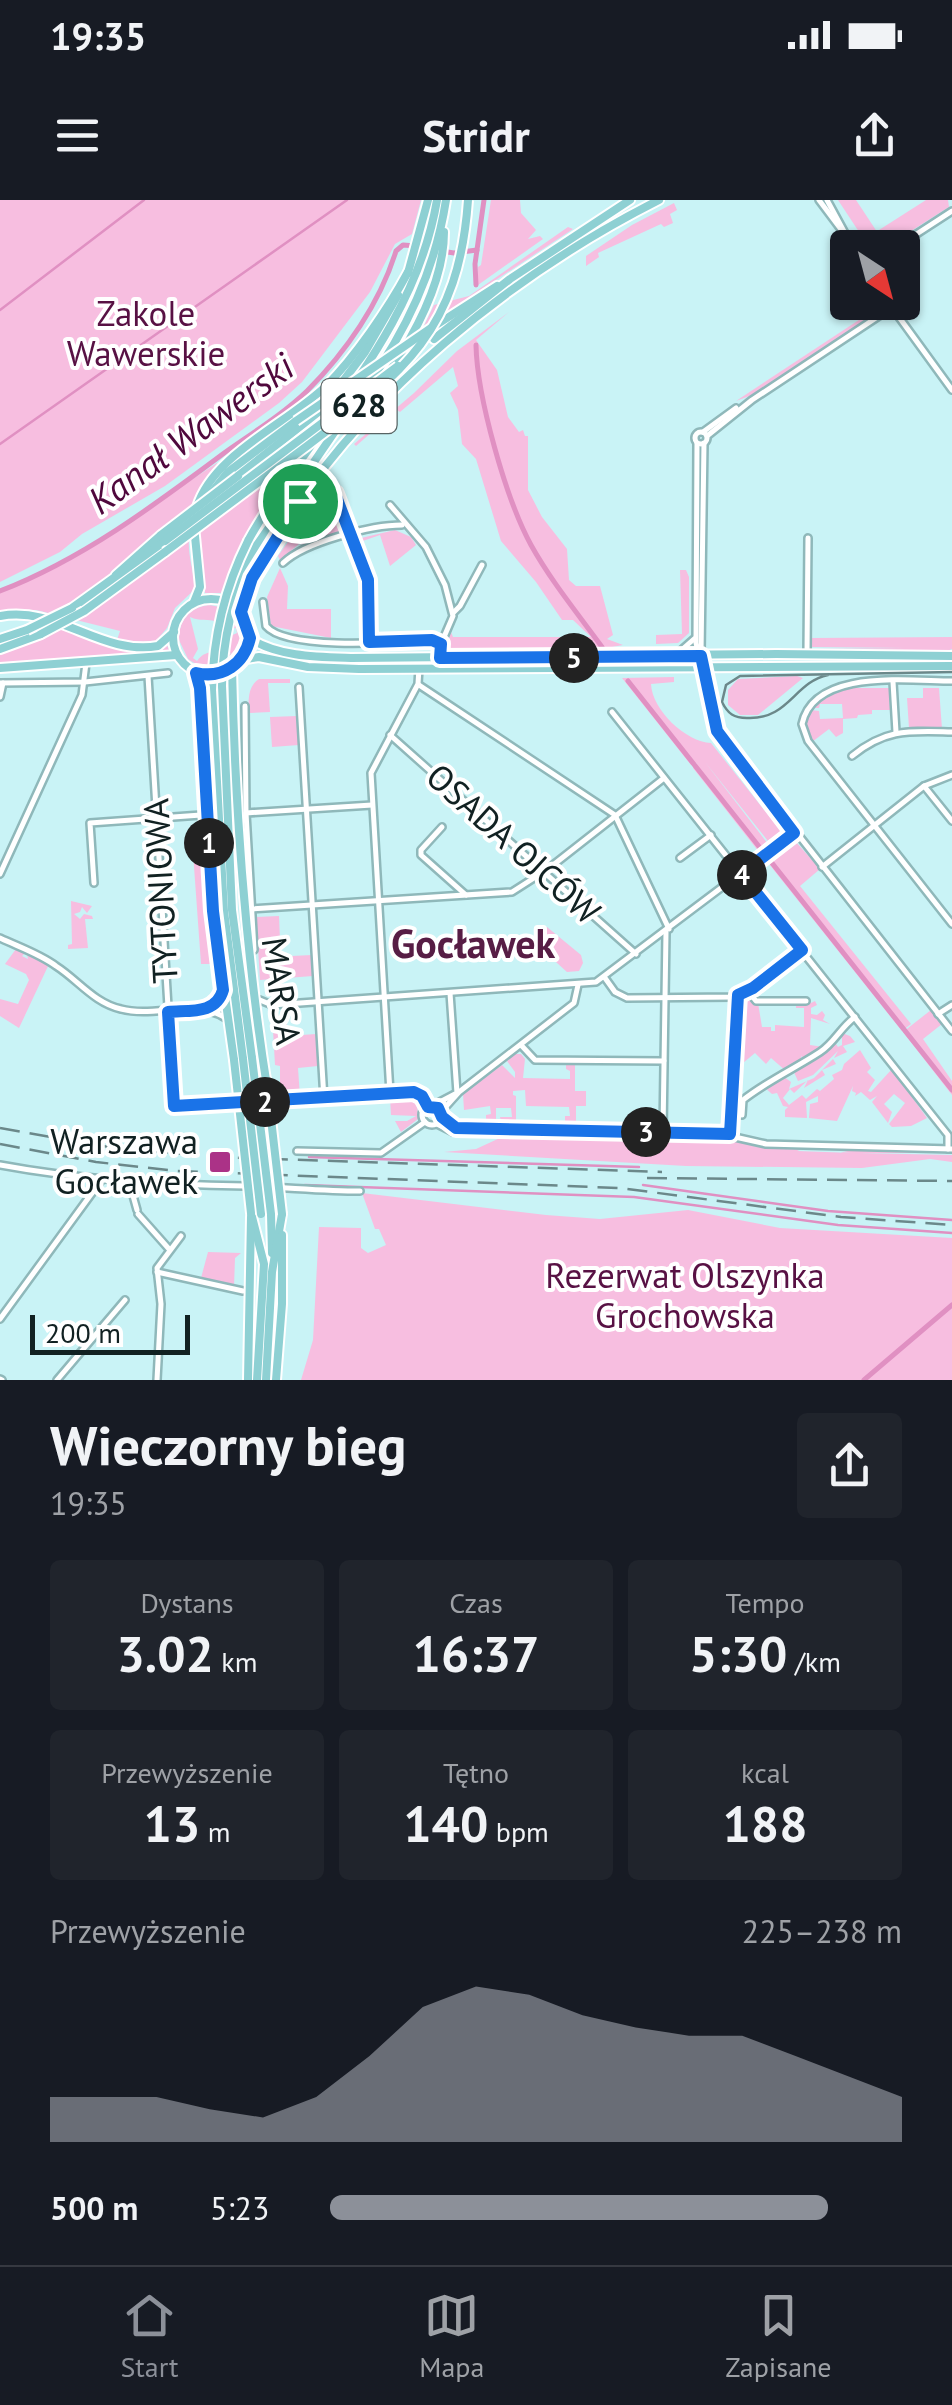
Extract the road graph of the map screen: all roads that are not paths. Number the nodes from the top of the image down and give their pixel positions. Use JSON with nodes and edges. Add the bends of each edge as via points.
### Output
{"nodes":[{"id":1,"x":428,"y":200,"type":"edge"},
{"id":2,"x":437,"y":200,"type":"edge"},
{"id":3,"x":446,"y":200,"type":"edge"},
{"id":4,"x":468,"y":200,"type":"edge"},
{"id":5,"x":630,"y":200,"type":"edge"},
{"id":6,"x":660,"y":200,"type":"edge"},
{"id":7,"x":819,"y":200,"type":"edge"},
{"id":8,"x":827,"y":200,"type":"edge"},
{"id":9,"x":952,"y":211,"type":"edge"},
{"id":10,"x":843,"y":230,"type":"edge"},
{"id":11,"x":844,"y":230,"type":"edge"},
{"id":12,"x":920,"y":232,"type":"edge"},
{"id":13,"x":423,"y":242,"type":"junction"},
{"id":14,"x":419,"y":254,"type":"junction"},
{"id":15,"x":437,"y":258,"type":"junction"},
{"id":16,"x":408,"y":272,"type":"junction"},
{"id":17,"x":510,"y":279,"type":"junction"},
{"id":18,"x":867,"y":320,"type":"edge"},
{"id":19,"x":902,"y":320,"type":"edge"},
{"id":20,"x":951,"y":389,"type":"edge"},
{"id":21,"x":355,"y":431,"type":"junction"},
{"id":22,"x":705,"y":434,"type":"junction"},
{"id":23,"x":700,"y":443,"type":"junction"},
{"id":24,"x":300,"y":501,"type":"junction"},
{"id":25,"x":390,"y":506,"type":"dead end"},
{"id":26,"x":194,"y":524,"type":"junction"},
{"id":27,"x":404,"y":525,"type":"junction"},
{"id":28,"x":350,"y":535,"type":"junction"},
{"id":29,"x":163,"y":538,"type":"junction"},
{"id":30,"x":808,"y":538,"type":"dead end"},
{"id":31,"x":253,"y":543,"type":"junction"},
{"id":32,"x":283,"y":563,"type":"dead end"},
{"id":33,"x":482,"y":565,"type":"dead end"},
{"id":34,"x":194,"y":602,"type":"junction"},
{"id":35,"x":263,"y":602,"type":"dead end"},
{"id":36,"x":241,"y":612,"type":"junction"},
{"id":37,"x":452,"y":613,"type":"junction"},
{"id":38,"x":0,"y":616,"type":"edge"},
{"id":39,"x":174,"y":632,"type":"junction"},
{"id":40,"x":696,"y":636,"type":"junction"},
{"id":41,"x":250,"y":638,"type":"junction"},
{"id":42,"x":0,"y":640,"type":"edge"},
{"id":43,"x":221,"y":640,"type":"junction"},
{"id":44,"x":369,"y":642,"type":"junction"},
{"id":45,"x":441,"y":644,"type":"junction"},
{"id":46,"x":0,"y":649,"type":"edge"},
{"id":47,"x":176,"y":655,"type":"junction"},
{"id":48,"x":701,"y":656,"type":"junction"},
{"id":49,"x":808,"y":656,"type":"junction"},
{"id":50,"x":952,"y":656,"type":"edge"},
{"id":51,"x":671,"y":657,"type":"junction"},
{"id":52,"x":440,"y":658,"type":"junction"},
{"id":53,"x":240,"y":660,"type":"junction"},
{"id":54,"x":86,"y":663,"type":"junction"},
{"id":55,"x":704,"y":666,"type":"junction"},
{"id":56,"x":952,"y":666,"type":"edge"},
{"id":57,"x":0,"y":668,"type":"edge"},
{"id":58,"x":232,"y":668,"type":"junction"},
{"id":59,"x":419,"y":668,"type":"junction"},
{"id":60,"x":168,"y":673,"type":"dead end"},
{"id":61,"x":196,"y":673,"type":"junction"},
{"id":62,"x":148,"y":676,"type":"junction"},
{"id":63,"x":952,"y":681,"type":"edge"},
{"id":64,"x":85,"y":682,"type":"junction"},
{"id":65,"x":893,"y":682,"type":"junction"},
{"id":66,"x":1,"y":683,"type":"edge"},
{"id":67,"x":418,"y":684,"type":"junction"},
{"id":68,"x":299,"y":688,"type":"dead end"},
{"id":69,"x":0,"y":697,"type":"edge"},
{"id":70,"x":245,"y":706,"type":"dead end"},
{"id":71,"x":612,"y":712,"type":"dead end"},
{"id":72,"x":896,"y":732,"type":"junction"},
{"id":73,"x":952,"y":732,"type":"edge"},
{"id":74,"x":390,"y":734,"type":"junction"},
{"id":75,"x":852,"y":756,"type":"dead end"},
{"id":76,"x":952,"y":775,"type":"edge"},
{"id":77,"x":665,"y":778,"type":"junction"},
{"id":78,"x":924,"y":786,"type":"junction"},
{"id":79,"x":217,"y":797,"type":"junction"},
{"id":80,"x":372,"y":805,"type":"junction"},
{"id":81,"x":306,"y":809,"type":"junction"},
{"id":82,"x":246,"y":813,"type":"junction"},
{"id":83,"x":201,"y":815,"type":"dead end"},
{"id":84,"x":615,"y":816,"type":"junction"},
{"id":85,"x":156,"y":819,"type":"junction"},
{"id":86,"x":952,"y":821,"type":"edge"},
{"id":87,"x":874,"y":826,"type":"junction"},
{"id":88,"x":442,"y":827,"type":"dead end"},
{"id":89,"x":228,"y":829,"type":"junction"},
{"id":90,"x":794,"y":833,"type":"junction"},
{"id":91,"x":711,"y":835,"type":"junction"},
{"id":92,"x":680,"y":858,"type":"dead end"},
{"id":93,"x":210,"y":861,"type":"junction"},
{"id":94,"x":822,"y":867,"type":"junction"},
{"id":95,"x":544,"y":872,"type":"junction"},
{"id":96,"x":0,"y":874,"type":"edge"},
{"id":97,"x":741,"y":874,"type":"junction"},
{"id":98,"x":94,"y":883,"type":"dead end"},
{"id":99,"x":466,"y":895,"type":"junction"},
{"id":100,"x":242,"y":896,"type":"junction"},
{"id":101,"x":378,"y":900,"type":"junction"},
{"id":102,"x":312,"y":904,"type":"junction"},
{"id":103,"x":251,"y":909,"type":"junction"},
{"id":104,"x":952,"y":924,"type":"edge"},
{"id":105,"x":668,"y":930,"type":"junction"},
{"id":106,"x":0,"y":938,"type":"edge"},
{"id":107,"x":254,"y":950,"type":"dead end"},
{"id":108,"x":802,"y":950,"type":"junction"},
{"id":109,"x":636,"y":954,"type":"junction"},
{"id":110,"x":605,"y":978,"type":"junction"},
{"id":111,"x":578,"y":985,"type":"junction"},
{"id":112,"x":223,"y":990,"type":"junction"},
{"id":113,"x":748,"y":991,"type":"junction"},
{"id":114,"x":450,"y":993,"type":"junction"},
{"id":115,"x":252,"y":994,"type":"junction"},
{"id":116,"x":738,"y":995,"type":"junction"},
{"id":117,"x":384,"y":998,"type":"junction"},
{"id":118,"x":664,"y":998,"type":"junction"},
{"id":119,"x":318,"y":1001,"type":"junction"},
{"id":120,"x":806,"y":1001,"type":"dead end"},
{"id":121,"x":272,"y":1005,"type":"junction"},
{"id":122,"x":952,"y":1005,"type":"edge"},
{"id":123,"x":210,"y":1008,"type":"junction"},
{"id":124,"x":168,"y":1012,"type":"junction"},
{"id":125,"x":938,"y":1014,"type":"junction"},
{"id":126,"x":855,"y":1017,"type":"junction"},
{"id":127,"x":227,"y":1019,"type":"junction"},
{"id":128,"x":256,"y":1022,"type":"junction"},
{"id":129,"x":952,"y":1031,"type":"edge"},
{"id":130,"x":521,"y":1045,"type":"junction"},
{"id":131,"x":248,"y":1059,"type":"junction"},
{"id":132,"x":664,"y":1061,"type":"junction"},
{"id":133,"x":458,"y":1093,"type":"junction"},
{"id":134,"x":390,"y":1094,"type":"junction"},
{"id":135,"x":324,"y":1099,"type":"junction"},
{"id":136,"x":430,"y":1106,"type":"junction"},
{"id":137,"x":441,"y":1114,"type":"junction"},
{"id":138,"x":742,"y":1115,"type":"dead end"},
{"id":139,"x":425,"y":1122,"type":"junction"},
{"id":140,"x":436,"y":1124,"type":"junction"},
{"id":141,"x":477,"y":1130,"type":"junction"},
{"id":142,"x":662,"y":1132,"type":"junction"},
{"id":143,"x":730,"y":1134,"type":"junction"},
{"id":144,"x":950,"y":1149,"type":"edge"},
{"id":145,"x":297,"y":1151,"type":"dead end"},
{"id":146,"x":0,"y":1165,"type":"edge"},
{"id":147,"x":102,"y":1178,"type":"junction"},
{"id":148,"x":120,"y":1181,"type":"junction"},
{"id":149,"x":360,"y":1192,"type":"dead end"},
{"id":150,"x":261,"y":1214,"type":"junction"},
{"id":151,"x":282,"y":1214,"type":"junction"},
{"id":152,"x":181,"y":1236,"type":"dead end"},
{"id":153,"x":170,"y":1249,"type":"junction"},
{"id":154,"x":157,"y":1272,"type":"junction"},
{"id":155,"x":272,"y":1272,"type":"junction"},
{"id":156,"x":243,"y":1291,"type":"dead end"},
{"id":157,"x":125,"y":1300,"type":"dead end"},
{"id":158,"x":0,"y":1319,"type":"edge"},
{"id":159,"x":57,"y":1380,"type":"edge"},
{"id":160,"x":157,"y":1380,"type":"edge"},
{"id":161,"x":248,"y":1380,"type":"edge"},
{"id":162,"x":257,"y":1380,"type":"edge"},
{"id":163,"x":266,"y":1380,"type":"edge"},
{"id":164,"x":276,"y":1380,"type":"edge"}],
"edges":[{"from":1,"to":13,"type":"main road"},
{"from":2,"to":13,"type":"main road"},
{"from":3,"to":15,"type":"main road"},
{"from":4,"to":46,"type":"main road","number":"628","bridge":true,"via":[[450,296],[406,364],[368,400],[84,611]]},
{"from":5,"to":17,"type":"main road"},
{"from":6,"to":21,"type":"main road","via":[[471,322]]},
{"from":7,"to":10,"type":"street"},
{"from":8,"to":11,"type":"street"},
{"from":9,"to":12,"type":"street"},
{"from":13,"to":14,"type":"main road"},
{"from":14,"to":16,"type":"main road","number":"628"},
{"from":14,"to":31,"type":"main road","via":[[387,336],[275,497]]},
{"from":15,"to":21,"type":"main road","via":[[413,334]]},
{"from":15,"to":31,"type":"main road","via":[[396,342]]},
{"from":16,"to":26,"type":"main road","via":[[326,386],[212,478]]},
{"from":16,"to":29,"type":"main road","number":"628","bridge":true,"via":[[383,324],[336,393],[306,425]]},
{"from":17,"to":26,"type":"main road","bridge":true,"via":[[220,479]]},
{"from":17,"to":29,"type":"main road","bridge":true},
{"from":18,"to":22,"type":"street"},
{"from":19,"to":20,"type":"street"},
{"from":21,"to":24,"type":"main road"},
{"from":22,"to":23,"type":"street"},
{"from":22,"to":23,"type":"street","via":[[695,435]]},
{"from":23,"to":40,"type":"street"},
{"from":23,"to":48,"type":"street"},
{"from":24,"to":28,"type":"street","via":[[335,494]]},
{"from":24,"to":36,"type":"main road","via":[[258,567]]},
{"from":25,"to":27,"type":"street"},
{"from":26,"to":34,"type":"main road","via":[[200,586]]},
{"from":27,"to":28,"type":"street"},
{"from":27,"to":37,"type":"street","via":[[430,554]]},
{"from":28,"to":32,"type":"street"},
{"from":28,"to":44,"type":"street","via":[[368,580]]},
{"from":29,"to":42,"type":"main road","bridge":true,"via":[[72,608]]},
{"from":30,"to":49,"type":"street"},
{"from":31,"to":43,"type":"main road","bridge":true,"via":[[228,590]]},
{"from":33,"to":37,"type":"street"},
{"from":34,"to":36,"type":"main road","via":[[215,599]]},
{"from":34,"to":39,"type":"main road"},
{"from":35,"to":44,"type":"street","via":[[271,632]]},
{"from":36,"to":41,"type":"main road"},
{"from":37,"to":45,"type":"street"},
{"from":38,"to":39,"type":"main road","via":[[40,616],[127,647],[158,646]]},
{"from":39,"to":47,"type":"main road"},
{"from":40,"to":48,"type":"street"},
{"from":40,"to":51,"type":"street"},
{"from":41,"to":52,"type":"main road","via":[[268,648],[326,657]]},
{"from":41,"to":53,"type":"main road"},
{"from":43,"to":79,"type":"main road","name":"MARSA","bridge":true,"via":[[212,705]]},
{"from":43,"to":89,"type":"main road","name":"MARSA","bridge":true},
{"from":44,"to":45,"type":"street"},
{"from":45,"to":52,"type":"street"},
{"from":47,"to":54,"type":"main road"},
{"from":47,"to":61,"type":"main road"},
{"from":48,"to":49,"type":"main road"},
{"from":48,"to":51,"type":"main road"},
{"from":48,"to":55,"type":"street"},
{"from":49,"to":50,"type":"main road"},
{"from":51,"to":52,"type":"main road"},
{"from":53,"to":58,"type":"main road"},
{"from":53,"to":59,"type":"main road"},
{"from":54,"to":57,"type":"main road"},
{"from":54,"to":64,"type":"street"},
{"from":55,"to":56,"type":"main road"},
{"from":55,"to":59,"type":"main road"},
{"from":55,"to":90,"type":"street","via":[[717,731]]},
{"from":58,"to":61,"type":"main road"},
{"from":58,"to":100,"type":"main road","name":"MARSA"},
{"from":59,"to":67,"type":"street"},
{"from":60,"to":62,"type":"street"},
{"from":61,"to":93,"type":"main road","name":"MARSA"},
{"from":62,"to":64,"type":"street"},
{"from":62,"to":85,"type":"street","name":"TYTONIOWA"},
{"from":63,"to":65,"type":"street"},
{"from":64,"to":66,"type":"street"},
{"from":64,"to":96,"type":"street"},
{"from":65,"to":72,"type":"street"},
{"from":65,"to":87,"type":"street","via":[[840,684],[808,707],[802,720],[804,734]]},
{"from":66,"to":69,"type":"street"},
{"from":67,"to":74,"type":"street"},
{"from":67,"to":84,"type":"street"},
{"from":68,"to":81,"type":"street"},
{"from":70,"to":82,"type":"street"},
{"from":71,"to":77,"type":"street"},
{"from":72,"to":73,"type":"street"},
{"from":72,"to":75,"type":"street"},
{"from":74,"to":80,"type":"street","via":[[371,773]]},
{"from":74,"to":95,"type":"street","name":"OSADA OJCÓW"},
{"from":76,"to":78,"type":"street"},
{"from":77,"to":84,"type":"street"},
{"from":77,"to":91,"type":"street"},
{"from":78,"to":86,"type":"street"},
{"from":78,"to":87,"type":"street"},
{"from":79,"to":93,"type":"main road"},
{"from":79,"to":131,"type":"main road","name":"MARSA","via":[[227,947]]},
{"from":80,"to":81,"type":"street"},
{"from":80,"to":101,"type":"street"},
{"from":81,"to":82,"type":"street"},
{"from":81,"to":102,"type":"street"},
{"from":82,"to":103,"type":"street"},
{"from":83,"to":85,"type":"street"},
{"from":84,"to":95,"type":"street"},
{"from":84,"to":105,"type":"street"},
{"from":85,"to":98,"type":"street","via":[[90,823]]},
{"from":85,"to":124,"type":"street","name":"TYTONIOWA"},
{"from":87,"to":94,"type":"street"},
{"from":87,"to":104,"type":"street"},
{"from":88,"to":99,"type":"street","via":[[421,855]]},
{"from":89,"to":100,"type":"main road"},
{"from":89,"to":131,"type":"main road","name":"MARSA"},
{"from":90,"to":94,"type":"street"},
{"from":90,"to":97,"type":"street"},
{"from":91,"to":92,"type":"street"},
{"from":91,"to":97,"type":"street"},
{"from":93,"to":112,"type":"main road","name":"MARSA"},
{"from":94,"to":125,"type":"street"},
{"from":95,"to":99,"type":"street","via":[[515,891]]},
{"from":95,"to":109,"type":"street","name":"OSADA OJCÓW"},
{"from":97,"to":105,"type":"street"},
{"from":97,"to":108,"type":"street"},
{"from":99,"to":101,"type":"street"},
{"from":100,"to":115,"type":"main road","name":"MARSA"},
{"from":101,"to":102,"type":"street"},
{"from":101,"to":117,"type":"street"},
{"from":102,"to":103,"type":"street"},
{"from":102,"to":119,"type":"street"},
{"from":103,"to":107,"type":"street"},
{"from":105,"to":109,"type":"street"},
{"from":105,"to":118,"type":"street"},
{"from":106,"to":124,"type":"street","via":[[54,964],[107,1005]]},
{"from":108,"to":113,"type":"street"},
{"from":108,"to":126,"type":"street"},
{"from":109,"to":110,"type":"street"},
{"from":110,"to":111,"type":"street"},
{"from":110,"to":118,"type":"street","via":[[624,997]]},
{"from":111,"to":114,"type":"street"},
{"from":111,"to":130,"type":"street","via":[[574,1003]]},
{"from":112,"to":123,"type":"street"},
{"from":112,"to":127,"type":"main road","name":"MARSA"},
{"from":113,"to":116,"type":"street"},
{"from":113,"to":120,"type":"street","via":[[756,1001]]},
{"from":114,"to":117,"type":"street"},
{"from":114,"to":133,"type":"street"},
{"from":115,"to":121,"type":"street"},
{"from":115,"to":128,"type":"main road","name":"MARSA"},
{"from":116,"to":118,"type":"street"},
{"from":116,"to":143,"type":"street"},
{"from":117,"to":119,"type":"street"},
{"from":117,"to":134,"type":"street"},
{"from":118,"to":132,"type":"street"},
{"from":119,"to":121,"type":"street"},
{"from":119,"to":135,"type":"street"},
{"from":121,"to":128,"type":"street"},
{"from":122,"to":125,"type":"street"},
{"from":123,"to":124,"type":"street"},
{"from":123,"to":127,"type":"street"},
{"from":124,"to":135,"type":"street","name":"TYTONIOWA","via":[[174,1106]]},
{"from":125,"to":129,"type":"street"},
{"from":126,"to":138,"type":"street","via":[[820,1052],[742,1101]]},
{"from":126,"to":144,"type":"street","via":[[948,1135]]},
{"from":127,"to":131,"type":"main road","name":"MARSA"},
{"from":128,"to":131,"type":"main road","name":"MARSA"},
{"from":130,"to":132,"type":"street","via":[[535,1060]]},
{"from":130,"to":133,"type":"street"},
{"from":131,"to":150,"type":"main road","name":"MARSA","bridge":true},
{"from":131,"to":150,"type":"main road","name":"MARSA","bridge":true},
{"from":131,"to":151,"type":"main road","name":"MARSA","bridge":true,"via":[[274,1133]]},
{"from":132,"to":142,"type":"street"},
{"from":133,"to":136,"type":"street"},
{"from":133,"to":137,"type":"street"},
{"from":134,"to":135,"type":"street"},
{"from":134,"to":136,"type":"street","via":[[417,1093]]},
{"from":136,"to":137,"type":"street"},
{"from":136,"to":139,"type":"street","via":[[422,1114]]},
{"from":137,"to":140,"type":"street"},
{"from":137,"to":141,"type":"street","via":[[452,1126]]},
{"from":139,"to":140,"type":"street"},
{"from":139,"to":145,"type":"street","via":[[381,1153]]},
{"from":140,"to":141,"type":"street","via":[[453,1132]]},
{"from":141,"to":142,"type":"street"},
{"from":142,"to":143,"type":"street"},
{"from":143,"to":144,"type":"street","via":[[766,1144]]},
{"from":146,"to":147,"type":"street"},
{"from":147,"to":148,"type":"street"},
{"from":147,"to":158,"type":"street"},
{"from":148,"to":149,"type":"street"},
{"from":148,"to":153,"type":"street"},
{"from":150,"to":155,"type":"main road","name":"MARSA"},
{"from":150,"to":161,"type":"main road","name":"MARSA"},
{"from":150,"to":162,"type":"main road"},
{"from":151,"to":155,"type":"main road"},
{"from":151,"to":164,"type":"main road","name":"MARSA"},
{"from":152,"to":153,"type":"street"},
{"from":153,"to":154,"type":"street"},
{"from":154,"to":156,"type":"street"},
{"from":154,"to":160,"type":"street"},
{"from":155,"to":163,"type":"main road"},
{"from":157,"to":159,"type":"street"}]}
